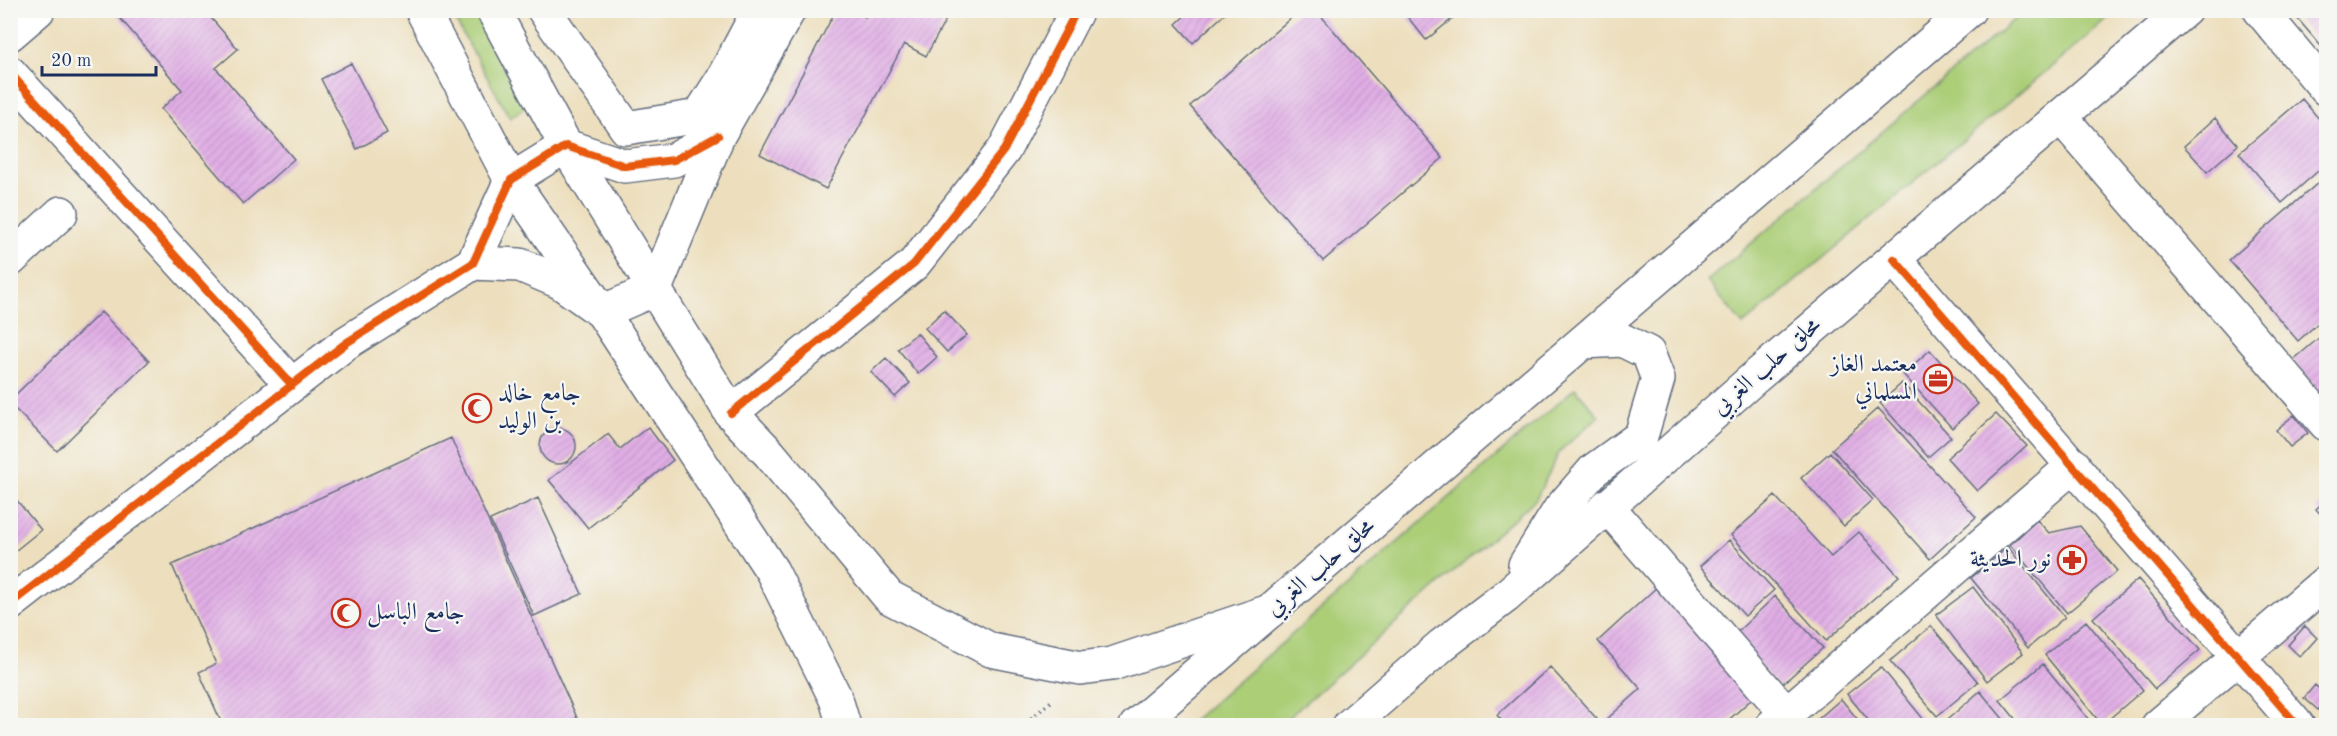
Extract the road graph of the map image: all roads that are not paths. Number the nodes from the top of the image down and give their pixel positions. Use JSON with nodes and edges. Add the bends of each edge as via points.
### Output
{"nodes":[{"id":1,"x":38,"y":10,"type":"edge"},
{"id":2,"x":422,"y":10,"type":"edge"},
{"id":3,"x":493,"y":10,"type":"edge"},
{"id":4,"x":1077,"y":10,"type":"edge"},
{"id":5,"x":1970,"y":10,"type":"edge"},
{"id":6,"x":2185,"y":10,"type":"edge"},
{"id":7,"x":2260,"y":10,"type":"edge"},
{"id":8,"x":778,"y":11,"type":"edge"},
{"id":9,"x":549,"y":14,"type":"edge"},
{"id":10,"x":10,"y":34,"type":"edge"},
{"id":11,"x":10,"y":73,"type":"edge"},
{"id":12,"x":2326,"y":89,"type":"edge"},
{"id":13,"x":2061,"y":117,"type":"junction"},
{"id":14,"x":718,"y":136,"type":"junction"},
{"id":15,"x":566,"y":146,"type":"junction"},
{"id":16,"x":511,"y":180,"type":"junction"},
{"id":17,"x":62,"y":213,"type":"dead end"},
{"id":18,"x":1894,"y":259,"type":"junction"},
{"id":19,"x":10,"y":260,"type":"edge"},
{"id":20,"x":472,"y":263,"type":"junction"},
{"id":21,"x":655,"y":289,"type":"junction"},
{"id":22,"x":602,"y":312,"type":"junction"},
{"id":23,"x":1583,"y":342,"type":"junction"},
{"id":24,"x":292,"y":385,"type":"junction"},
{"id":25,"x":731,"y":413,"type":"junction"},
{"id":26,"x":2326,"y":424,"type":"edge"},
{"id":27,"x":2074,"y":465,"type":"junction"},
{"id":28,"x":1607,"y":506,"type":"junction"},
{"id":29,"x":2326,"y":582,"type":"edge"},
{"id":30,"x":1504,"y":597,"type":"junction"},
{"id":31,"x":10,"y":604,"type":"edge"},
{"id":32,"x":1272,"y":610,"type":"junction"},
{"id":33,"x":2240,"y":656,"type":"junction"},
{"id":34,"x":1779,"y":719,"type":"edge"},
{"id":35,"x":1357,"y":723,"type":"edge"},
{"id":36,"x":844,"y":726,"type":"edge"},
{"id":37,"x":1136,"y":726,"type":"edge"},
{"id":38,"x":2158,"y":726,"type":"edge"},
{"id":39,"x":2298,"y":726,"type":"edge"}],
"edges":[{"from":1,"to":10,"type":"main road"},
{"from":2,"to":16,"type":"main road"},
{"from":3,"to":15,"type":"main road"},
{"from":4,"to":25,"type":"main road","via":[[1004,150],[914,264]]},
{"from":5,"to":23,"type":"main road","name":"محلق حلب الغربي"},
{"from":6,"to":13,"type":"main road","name":"محلق حلب الغربي"},
{"from":7,"to":12,"type":"main road"},
{"from":8,"to":9,"type":"main road","via":[[723,78],[699,116],[626,128]]},
{"from":8,"to":14,"type":"main road"},
{"from":11,"to":24,"type":"main road"},
{"from":13,"to":18,"type":"main road","name":"محلق حلب الغربي"},
{"from":13,"to":26,"type":"main road"},
{"from":14,"to":15,"type":"main road","via":[[674,160],[625,166]]},
{"from":14,"to":21,"type":"main road"},
{"from":15,"to":16,"type":"main road"},
{"from":15,"to":21,"type":"main road"},
{"from":16,"to":20,"type":"main road"},
{"from":16,"to":22,"type":"main road"},
{"from":17,"to":19,"type":"main road"},
{"from":18,"to":27,"type":"main road"},
{"from":18,"to":28,"type":"main road","name":"محلق حلب الغربي"},
{"from":20,"to":22,"type":"main road","via":[[520,265],[560,282]]},
{"from":20,"to":24,"type":"main road","via":[[346,343]]},
{"from":21,"to":22,"type":"main road"},
{"from":21,"to":25,"type":"main road"},
{"from":22,"to":36,"type":"main road","via":[[772,571],[836,699]]},
{"from":23,"to":30,"type":"main road","via":[[1622,340],[1648,353],[1658,379],[1641,436],[1594,470],[1560,509]]},
{"from":23,"to":32,"type":"main road","name":"محلق حلب الغربي"},
{"from":24,"to":31,"type":"main road"},
{"from":25,"to":32,"type":"main road","via":[[889,597],[991,650],[1092,667],[1112,664]]},
{"from":27,"to":33,"type":"main road"},
{"from":27,"to":34,"type":"main road"},
{"from":28,"to":30,"type":"main road","name":"محلق حلب الغربي"},
{"from":28,"to":34,"type":"main road"},
{"from":29,"to":33,"type":"main road"},
{"from":30,"to":35,"type":"main road","name":"محلق حلب الغربي","via":[[1442,645]]},
{"from":32,"to":37,"type":"main road","name":"محلق حلب الغربي"},
{"from":33,"to":38,"type":"main road"},
{"from":33,"to":39,"type":"main road"}]}
